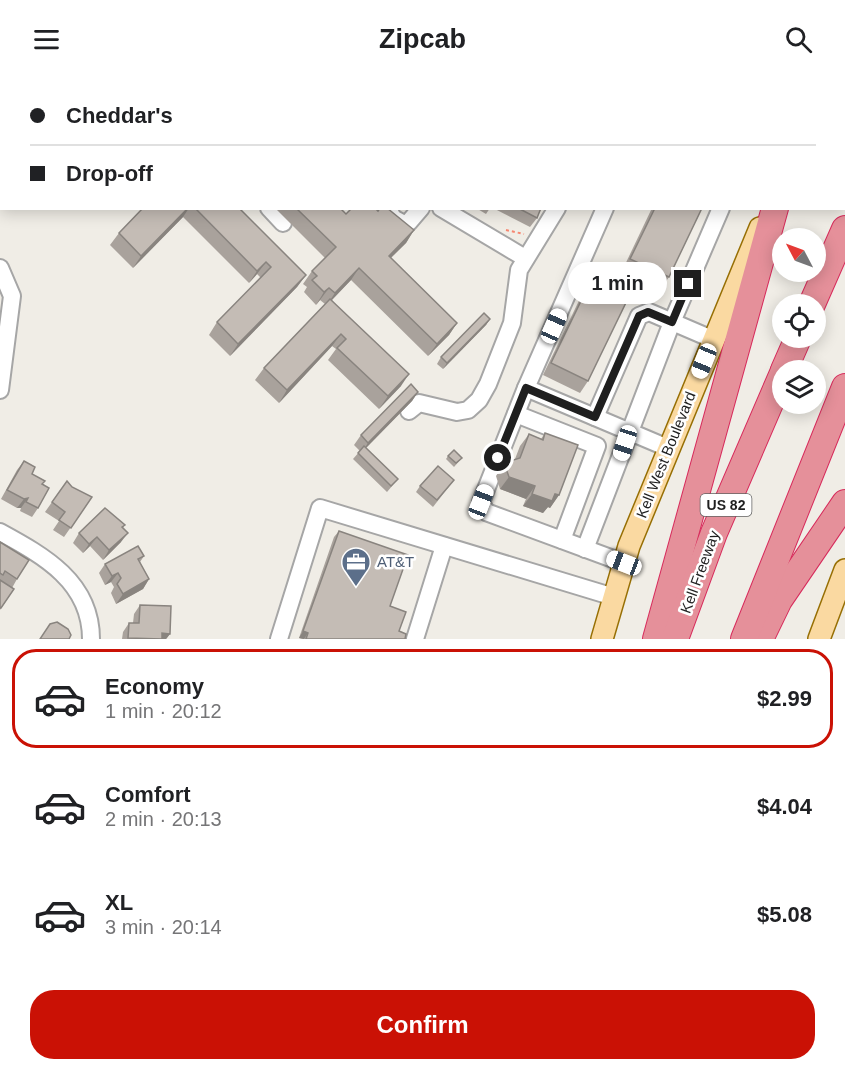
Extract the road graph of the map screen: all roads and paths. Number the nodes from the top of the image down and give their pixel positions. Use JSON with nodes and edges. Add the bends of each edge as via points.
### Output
{"nodes":[{"id":1,"x":271,"y":210,"type":"edge"},
{"id":2,"x":389,"y":210,"type":"edge"},
{"id":3,"x":419,"y":210,"type":"edge"},
{"id":4,"x":444,"y":210,"type":"edge"},
{"id":5,"x":556,"y":210,"type":"edge"},
{"id":6,"x":604,"y":210,"type":"edge"},
{"id":7,"x":720,"y":210,"type":"edge"},
{"id":8,"x":768,"y":210,"type":"edge"},
{"id":9,"x":774,"y":210,"type":"edge"},
{"id":10,"x":283,"y":223,"type":"dead end"},
{"id":11,"x":499,"y":227,"type":"dead end"},
{"id":12,"x":845,"y":229,"type":"edge"},
{"id":13,"x":527,"y":234,"type":"dead end"},
{"id":14,"x":525,"y":258,"type":"junction"},
{"id":15,"x":0,"y":268,"type":"edge"},
{"id":16,"x":816,"y":294,"type":"edge"},
{"id":17,"x":672,"y":322,"type":"junction"},
{"id":18,"x":712,"y":339,"type":"junction"},
{"id":19,"x":845,"y":387,"type":"edge"},
{"id":20,"x":526,"y":388,"type":"junction"},
{"id":21,"x":0,"y":390,"type":"edge"},
{"id":22,"x":772,"y":398,"type":"edge"},
{"id":23,"x":409,"y":411,"type":"edge"},
{"id":24,"x":516,"y":414,"type":"junction"},
{"id":25,"x":595,"y":417,"type":"junction"},
{"id":26,"x":629,"y":431,"type":"junction"},
{"id":27,"x":597,"y":446,"type":"junction"},
{"id":28,"x":669,"y":448,"type":"junction"},
{"id":29,"x":622,"y":454,"type":"junction"},
{"id":30,"x":845,"y":503,"type":"edge"},
{"id":31,"x":0,"y":532,"type":"edge"},
{"id":32,"x":562,"y":540,"type":"junction"},
{"id":33,"x":444,"y":546,"type":"junction"},
{"id":34,"x":585,"y":549,"type":"junction"},
{"id":35,"x":624,"y":563,"type":"junction"},
{"id":36,"x":845,"y":570,"type":"edge"},
{"id":37,"x":614,"y":597,"type":"junction"},
{"id":38,"x":91,"y":639,"type":"edge"},
{"id":39,"x":279,"y":639,"type":"edge"},
{"id":40,"x":416,"y":639,"type":"edge"},
{"id":41,"x":602,"y":639,"type":"edge"},
{"id":42,"x":656,"y":639,"type":"edge"},
{"id":43,"x":675,"y":639,"type":"edge"},
{"id":44,"x":744,"y":639,"type":"edge"},
{"id":45,"x":760,"y":639,"type":"edge"},
{"id":46,"x":819,"y":639,"type":"edge"}],
"edges":[{"from":1,"to":10,"type":"street"},
{"from":2,"to":3,"type":"street","via":[[393,218],[404,224]]},
{"from":4,"to":14,"type":"street"},
{"from":5,"to":14,"type":"street"},
{"from":6,"to":20,"type":"street"},
{"from":7,"to":17,"type":"street"},
{"from":8,"to":18,"type":"main road","name":"Kell West Boulevard"},
{"from":9,"to":42,"type":"highway"},
{"from":11,"to":13,"type":"path"},
{"from":12,"to":16,"type":"highway"},
{"from":14,"to":23,"type":"street","via":[[519,270],[512,323],[479,400],[468,410],[457,412],[419,403]]},
{"from":15,"to":21,"type":"street","via":[[12,296]]},
{"from":17,"to":18,"type":"street"},
{"from":17,"to":25,"type":"street","via":[[648,312],[639,316]]},
{"from":17,"to":26,"type":"street"},
{"from":18,"to":28,"type":"main road","name":"Kell West Boulevard"},
{"from":19,"to":44,"type":"highway"},
{"from":20,"to":24,"type":"street"},
{"from":20,"to":25,"type":"street"},
{"from":22,"to":43,"type":"highway","name":"Kell Freeway","number":"US 82","via":[[714,533]]},
{"from":24,"to":27,"type":"street"},
{"from":24,"to":32,"type":"street","via":[[481,502],[486,512]]},
{"from":25,"to":26,"type":"street"},
{"from":26,"to":28,"type":"street"},
{"from":26,"to":29,"type":"street"},
{"from":27,"to":29,"type":"street"},
{"from":27,"to":32,"type":"street"},
{"from":28,"to":35,"type":"main road","name":"Kell West Boulevard"},
{"from":29,"to":34,"type":"street"},
{"from":30,"to":45,"type":"highway","via":[[779,600]]},
{"from":31,"to":38,"type":"street","via":[[47,558],[75,587],[91,621]]},
{"from":32,"to":34,"type":"street"},
{"from":33,"to":37,"type":"street"},
{"from":33,"to":39,"type":"street","via":[[320,508]]},
{"from":33,"to":40,"type":"street"},
{"from":34,"to":35,"type":"street"},
{"from":35,"to":37,"type":"main road","name":"Kell West Boulevard"},
{"from":36,"to":46,"type":"main road"},
{"from":37,"to":41,"type":"main road","name":"Kell West Boulevard"}]}
